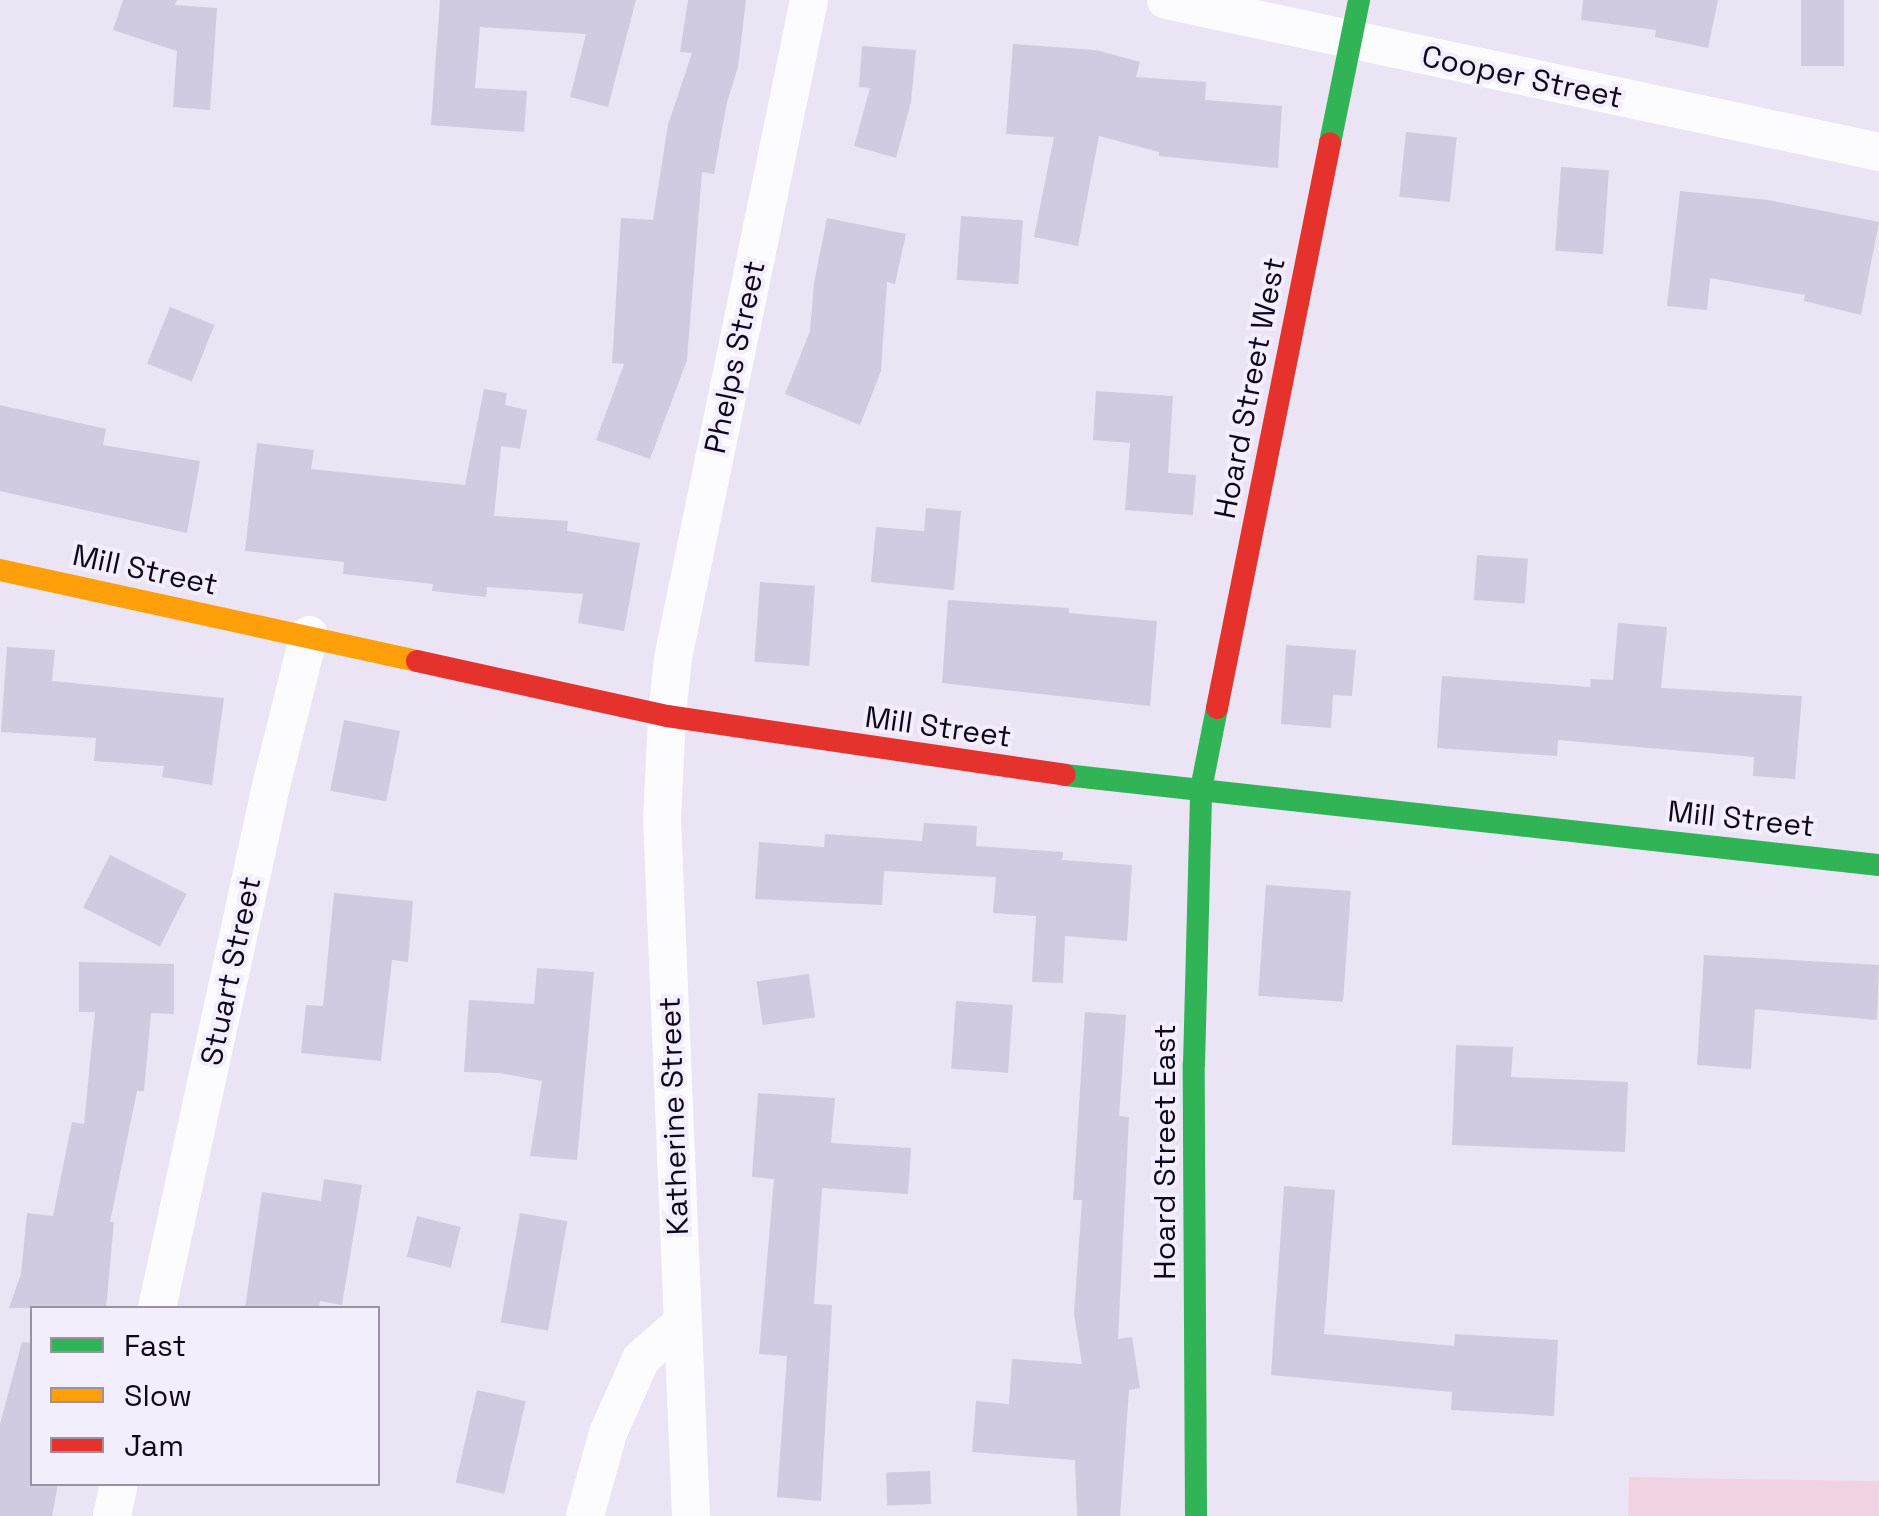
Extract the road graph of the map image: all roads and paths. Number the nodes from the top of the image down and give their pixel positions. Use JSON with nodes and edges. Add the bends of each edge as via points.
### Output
{"nodes":[{"id":1,"x":809,"y":0,"type":"edge"},
{"id":2,"x":1166,"y":0,"type":"edge"},
{"id":3,"x":1358,"y":0,"type":"edge"},
{"id":4,"x":1350,"y":40,"type":"junction"},
{"id":5,"x":1879,"y":152,"type":"edge"},
{"id":6,"x":0,"y":570,"type":"edge"},
{"id":7,"x":309,"y":635,"type":"junction"},
{"id":8,"x":667,"y":716,"type":"junction"},
{"id":9,"x":1201,"y":788,"type":"junction"},
{"id":10,"x":1879,"y":865,"type":"edge"},
{"id":11,"x":157,"y":1306,"type":"edge"},
{"id":12,"x":682,"y":1323,"type":"junction"},
{"id":13,"x":120,"y":1486,"type":"edge"},
{"id":14,"x":112,"y":1516,"type":"edge"},
{"id":15,"x":585,"y":1516,"type":"edge"},
{"id":16,"x":692,"y":1516,"type":"edge"},
{"id":17,"x":1196,"y":1516,"type":"edge"}],
"edges":[{"from":1,"to":8,"type":"street","name":"Phelps Street","via":[[673,658]]},
{"from":2,"to":4,"type":"street","name":"Cooper Street"},
{"from":3,"to":4,"type":"main road","name":"Hoard Street West"},
{"from":4,"to":5,"type":"street","name":"Cooper Street"},
{"from":4,"to":9,"type":"main road","name":"Hoard Street West"},
{"from":6,"to":7,"type":"main road","name":"Mill Street"},
{"from":7,"to":8,"type":"main road","name":"Mill Street"},
{"from":7,"to":11,"type":"street","name":"Stuart Street"},
{"from":8,"to":9,"type":"main road","name":"Mill Street","via":[[996,766]]},
{"from":8,"to":12,"type":"street","name":"Katherine Street","via":[[662,819]]},
{"from":9,"to":10,"type":"main road","name":"Mill Street"},
{"from":9,"to":17,"type":"main road","name":"Hoard Street East","via":[[1194,1064]]},
{"from":12,"to":15,"type":"street","via":[[641,1359],[608,1433]]},
{"from":12,"to":16,"type":"street","name":"Katherine Street"},
{"from":13,"to":14,"type":"street"}]}
